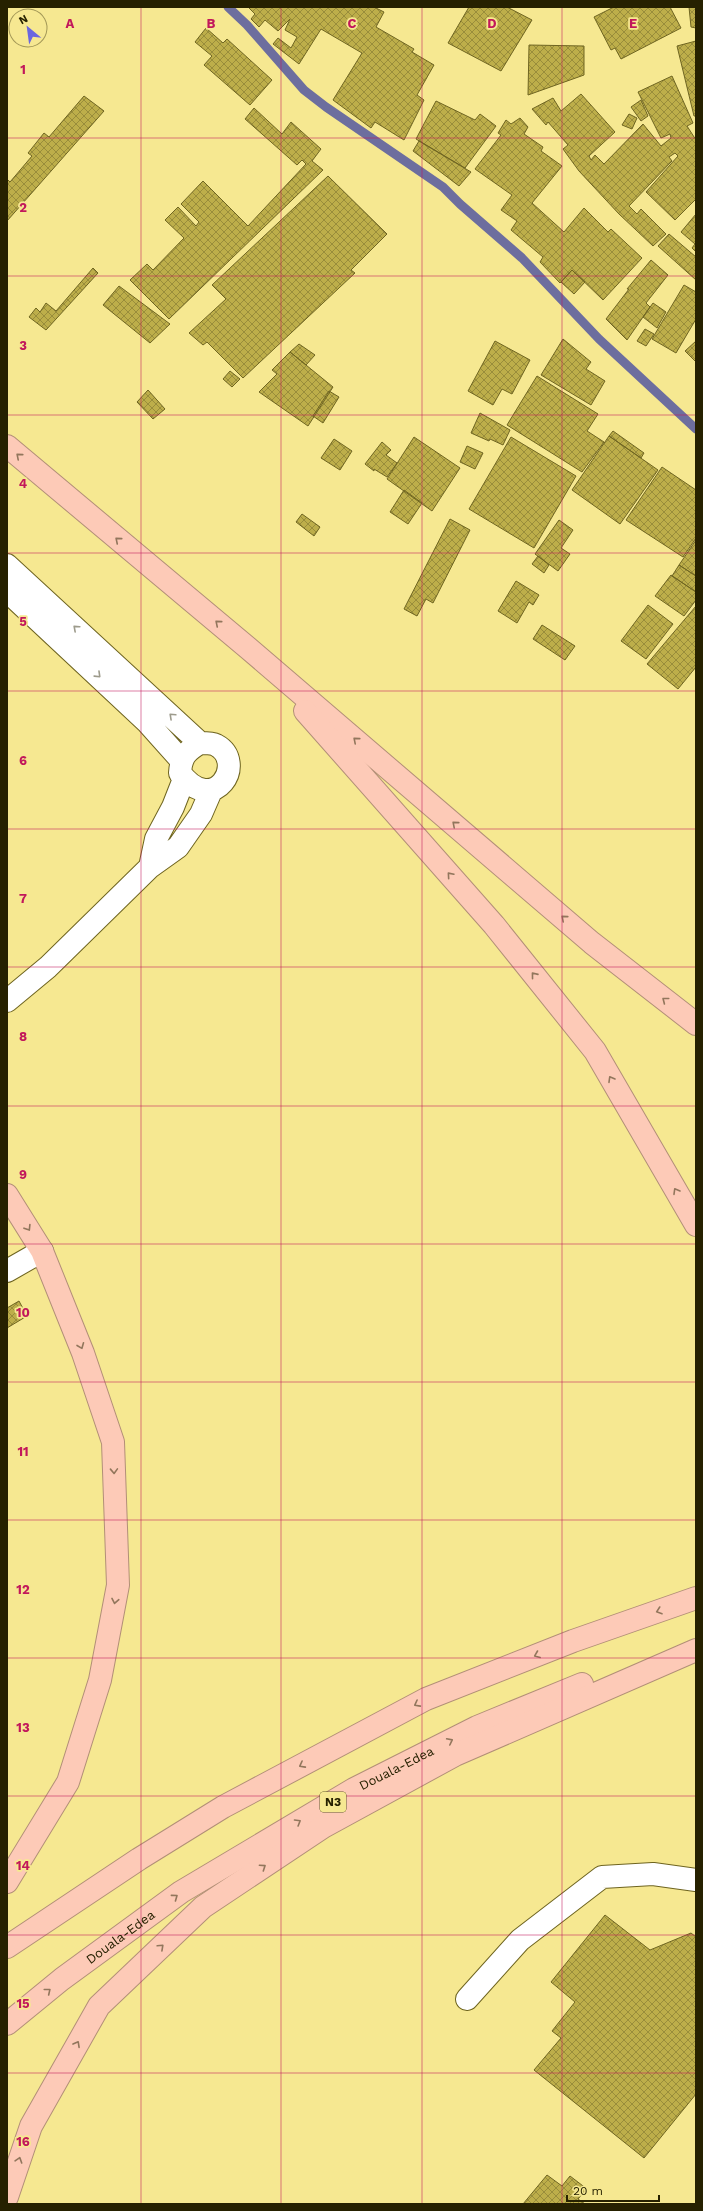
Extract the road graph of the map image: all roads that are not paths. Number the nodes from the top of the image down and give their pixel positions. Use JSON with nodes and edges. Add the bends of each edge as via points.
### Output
{"nodes":[{"id":1,"x":7,"y":446,"type":"edge"},
{"id":2,"x":7,"y":565,"type":"edge"},
{"id":3,"x":7,"y":592,"type":"edge"},
{"id":4,"x":248,"y":648,"type":"junction"},
{"id":5,"x":200,"y":743,"type":"junction"},
{"id":6,"x":183,"y":769,"type":"junction"},
{"id":7,"x":210,"y":791,"type":"junction"},
{"id":8,"x":150,"y":867,"type":"junction"},
{"id":9,"x":7,"y":1001,"type":"edge"},
{"id":10,"x":696,"y":1024,"type":"edge"},
{"id":11,"x":7,"y":1195,"type":"edge"},
{"id":12,"x":696,"y":1225,"type":"edge"},
{"id":13,"x":42,"y":1251,"type":"junction"},
{"id":14,"x":7,"y":1271,"type":"edge"},
{"id":15,"x":696,"y":1598,"type":"edge"},
{"id":16,"x":696,"y":1649,"type":"edge"},
{"id":17,"x":696,"y":1880,"type":"edge"},
{"id":18,"x":7,"y":1882,"type":"edge"},
{"id":19,"x":7,"y":1948,"type":"edge"},
{"id":20,"x":467,"y":1999,"type":"dead end"},
{"id":21,"x":7,"y":2024,"type":"edge"},
{"id":22,"x":7,"y":2197,"type":"edge"}],
"edges":[{"from":4,"to":1,"type":"highway","one_way":true},
{"from":5,"to":2,"type":"lane","one_way":true},
{"from":3,"to":6,"type":"lane","one_way":true,"via":[[147,722]]},
{"from":10,"to":4,"type":"highway","one_way":true,"via":[[592,942]]},
{"from":12,"to":4,"type":"highway","one_way":true,"via":[[595,1050],[494,925]]},
{"from":5,"to":6,"type":"lane","via":[[187,750]]},
{"from":5,"to":7,"type":"lane","via":[[215,744],[226,755],[230,769],[223,783]]},
{"from":6,"to":7,"type":"lane","via":[[195,789]]},
{"from":6,"to":8,"type":"lane","via":[[173,807],[156,839]]},
{"from":7,"to":8,"type":"lane","via":[[201,814],[178,847]]},
{"from":8,"to":9,"type":"lane","via":[[48,967]]},
{"from":11,"to":13,"type":"highway","one_way":true},
{"from":13,"to":14,"type":"lane"},
{"from":13,"to":18,"type":"highway","one_way":true,"via":[[83,1353],[113,1442],[118,1584],[100,1680],[68,1782]]},
{"from":15,"to":19,"type":"highway","one_way":true,"via":[[572,1641],[426,1699],[223,1807],[139,1858]]},
{"from":21,"to":16,"type":"highway","name":"Douala-Edea","number":"N3","one_way":true,"via":[[62,1979],[181,1892],[354,1789],[477,1728],[568,1689]]},
{"from":22,"to":16,"type":"highway","one_way":true,"via":[[31,2126],[99,2006],[204,1907],[323,1827],[456,1755]]},
{"from":17,"to":20,"type":"lane","via":[[653,1874],[602,1877],[520,1940]]}]}
